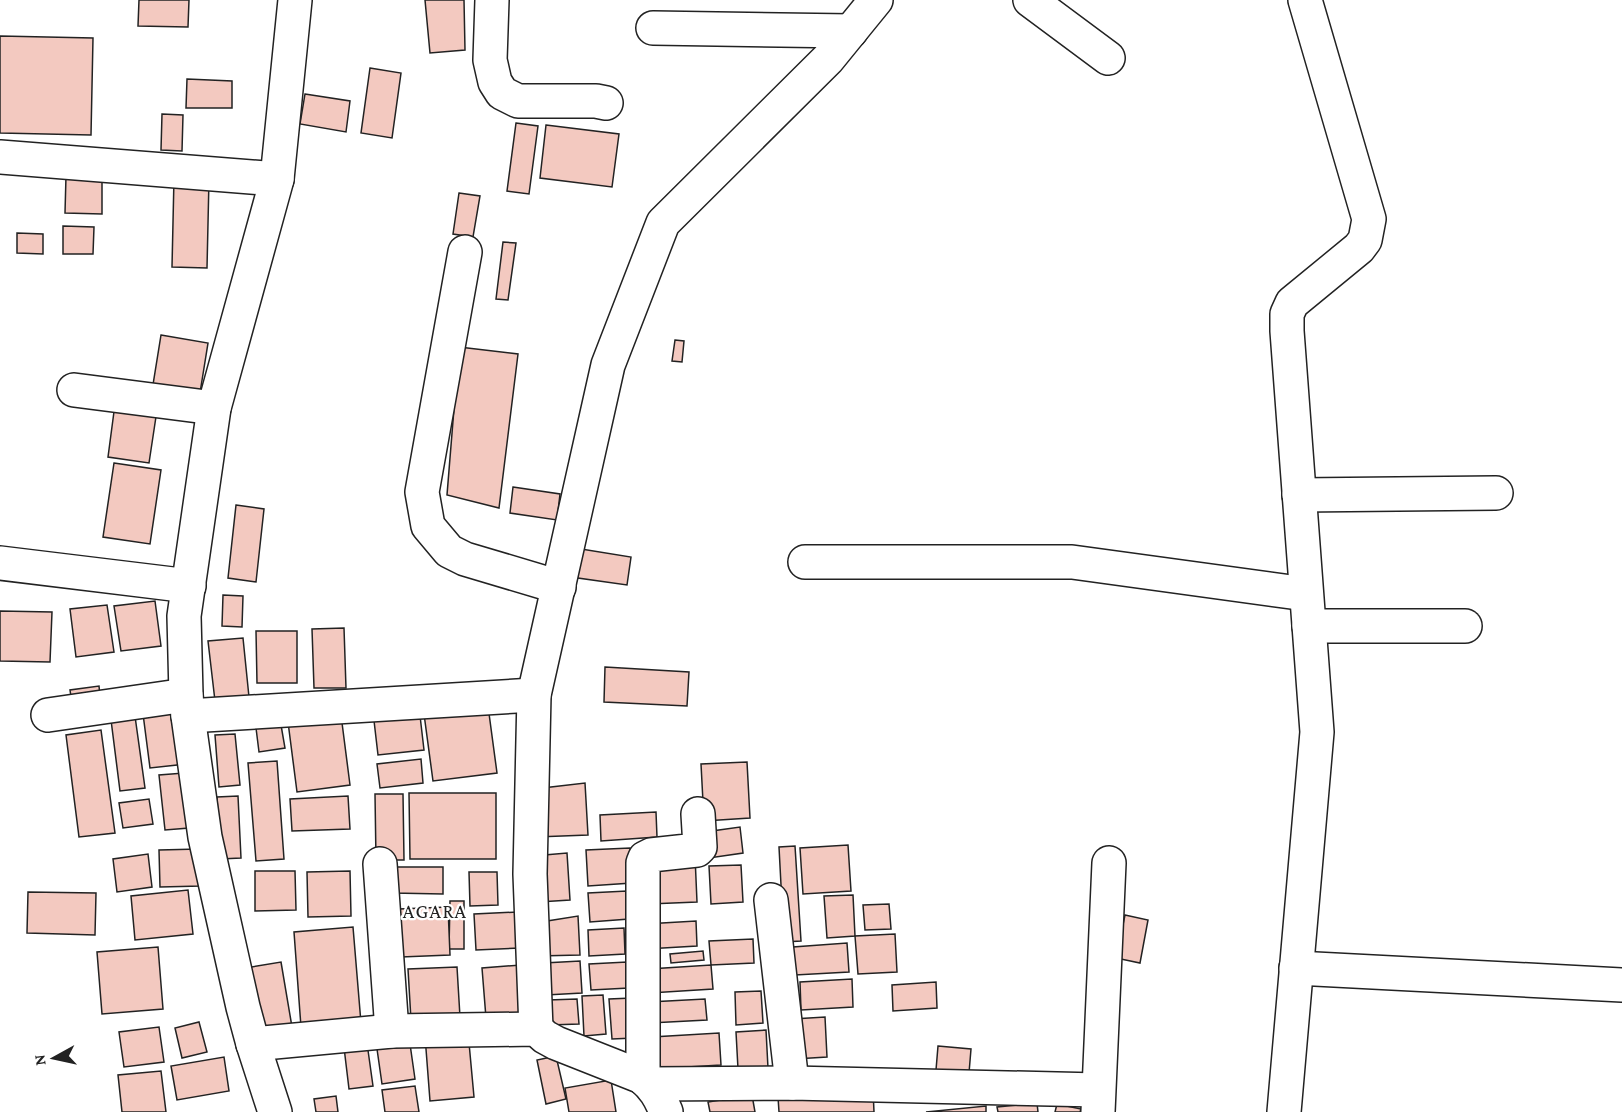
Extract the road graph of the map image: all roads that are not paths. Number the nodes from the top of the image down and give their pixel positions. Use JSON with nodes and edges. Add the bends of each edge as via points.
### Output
{"nodes":[{"id":1,"x":296,"y":0,"type":"edge"},
{"id":2,"x":492,"y":0,"type":"edge"},
{"id":3,"x":876,"y":0,"type":"edge"},
{"id":4,"x":1030,"y":0,"type":"edge"},
{"id":5,"x":1305,"y":0,"type":"edge"},
{"id":6,"x":654,"y":28,"type":"dead end"},
{"id":7,"x":851,"y":31,"type":"junction"},
{"id":8,"x":1108,"y":58,"type":"dead end"},
{"id":9,"x":606,"y":103,"type":"dead end"},
{"id":10,"x":0,"y":157,"type":"edge"},
{"id":11,"x":277,"y":179,"type":"junction"},
{"id":12,"x":465,"y":252,"type":"dead end"},
{"id":13,"x":74,"y":390,"type":"dead end"},
{"id":14,"x":214,"y":408,"type":"junction"},
{"id":15,"x":1496,"y":493,"type":"dead end"},
{"id":16,"x":1299,"y":495,"type":"junction"},
{"id":17,"x":805,"y":562,"type":"dead end"},
{"id":18,"x":0,"y":563,"type":"edge"},
{"id":19,"x":189,"y":586,"type":"junction"},
{"id":20,"x":559,"y":587,"type":"junction"},
{"id":21,"x":1306,"y":594,"type":"junction"},
{"id":22,"x":1309,"y":626,"type":"junction"},
{"id":23,"x":1465,"y":626,"type":"dead end"},
{"id":24,"x":534,"y":695,"type":"junction"},
{"id":25,"x":187,"y":705,"type":"junction"},
{"id":26,"x":48,"y":715,"type":"dead end"},
{"id":27,"x":698,"y":814,"type":"dead end"},
{"id":28,"x":1109,"y":863,"type":"dead end"},
{"id":29,"x":380,"y":864,"type":"dead end"},
{"id":30,"x":771,"y":900,"type":"dead end"},
{"id":31,"x":1296,"y":968,"type":"junction"},
{"id":32,"x":1622,"y":985,"type":"edge"},
{"id":33,"x":536,"y":1029,"type":"junction"},
{"id":34,"x":392,"y":1031,"type":"junction"},
{"id":35,"x":253,"y":1044,"type":"junction"},
{"id":36,"x":792,"y":1083,"type":"junction"},
{"id":37,"x":653,"y":1092,"type":"edge"},
{"id":38,"x":1098,"y":1101,"type":"edge"},
{"id":39,"x":275,"y":1112,"type":"edge"},
{"id":40,"x":1284,"y":1112,"type":"edge"}],
"edges":[{"from":1,"to":11,"type":"street"},
{"from":2,"to":9,"type":"street","via":[[490,60],[502,93],[518,100]]},
{"from":3,"to":7,"type":"street"},
{"from":4,"to":8,"type":"street"},
{"from":5,"to":16,"type":"street","via":[[1369,219],[1365,240],[1359,248],[1292,303],[1287,314]]},
{"from":6,"to":7,"type":"street"},
{"from":7,"to":20,"type":"street","via":[[828,59],[663,223],[608,365]]},
{"from":10,"to":11,"type":"street"},
{"from":11,"to":14,"type":"street"},
{"from":12,"to":20,"type":"street","via":[[422,492],[428,526],[449,551],[465,559]]},
{"from":13,"to":14,"type":"street"},
{"from":14,"to":19,"type":"street"},
{"from":15,"to":16,"type":"street"},
{"from":16,"to":21,"type":"street"},
{"from":17,"to":21,"type":"street","via":[[1072,562]]},
{"from":18,"to":19,"type":"street"},
{"from":19,"to":25,"type":"street","via":[[184,616]]},
{"from":20,"to":24,"type":"street"},
{"from":21,"to":22,"type":"street"},
{"from":22,"to":23,"type":"street"},
{"from":22,"to":31,"type":"street","via":[[1317,732]]},
{"from":24,"to":25,"type":"street"},
{"from":24,"to":33,"type":"street","via":[[530,874]]},
{"from":25,"to":26,"type":"street"},
{"from":25,"to":35,"type":"street","via":[[206,837]]},
{"from":27,"to":37,"type":"street","via":[[697,850],[651,855],[643,863]]},
{"from":28,"to":38,"type":"street"},
{"from":29,"to":34,"type":"street"},
{"from":30,"to":36,"type":"street"},
{"from":31,"to":32,"type":"street"},
{"from":31,"to":40,"type":"street"},
{"from":33,"to":34,"type":"street"},
{"from":33,"to":37,"type":"street"},
{"from":34,"to":35,"type":"street"},
{"from":35,"to":39,"type":"street"},
{"from":36,"to":37,"type":"street"},
{"from":36,"to":38,"type":"street"}]}
